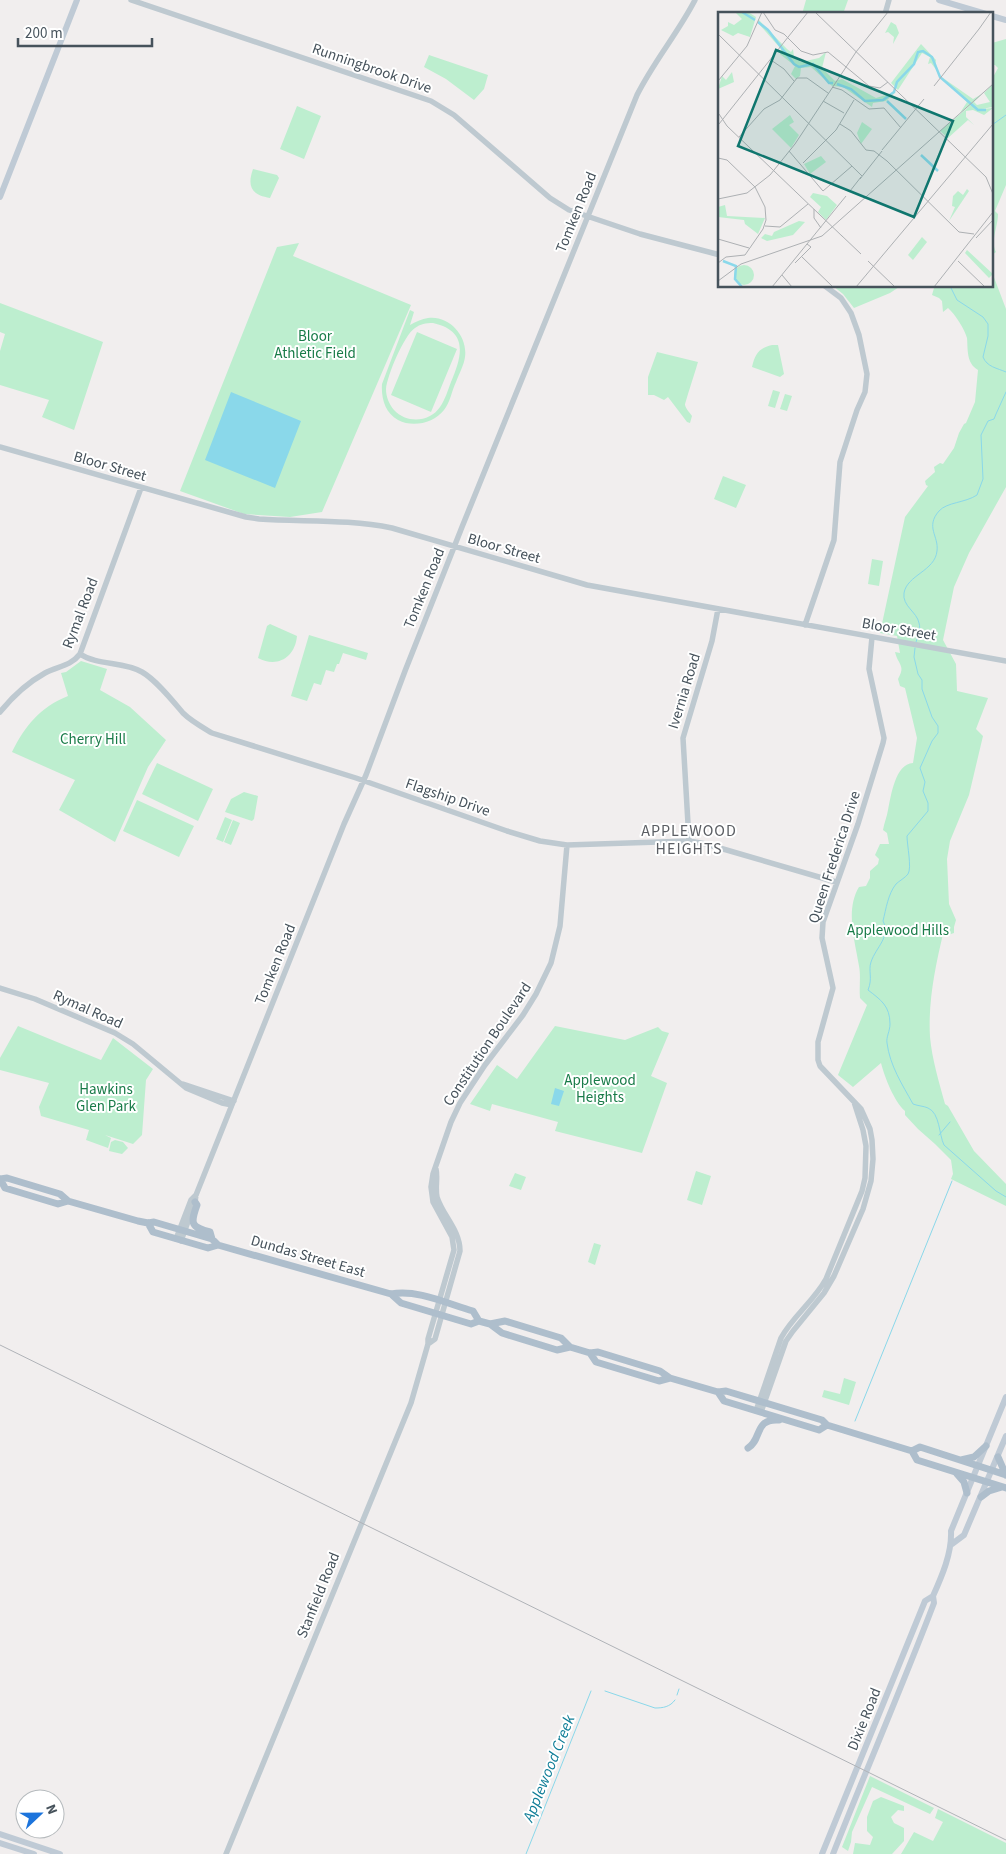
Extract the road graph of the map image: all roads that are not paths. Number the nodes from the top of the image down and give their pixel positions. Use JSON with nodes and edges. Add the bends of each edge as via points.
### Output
{"nodes":[{"id":1,"x":77,"y":0,"type":"edge"},
{"id":2,"x":131,"y":0,"type":"edge"},
{"id":3,"x":695,"y":0,"type":"edge"},
{"id":4,"x":940,"y":0,"type":"edge"},
{"id":5,"x":979,"y":12,"type":"edge"},
{"id":6,"x":0,"y":198,"type":"edge"},
{"id":7,"x":587,"y":216,"type":"junction"},
{"id":8,"x":718,"y":254,"type":"edge"},
{"id":9,"x":828,"y":288,"type":"edge"},
{"id":10,"x":0,"y":448,"type":"edge"},
{"id":11,"x":141,"y":488,"type":"junction"},
{"id":12,"x":454,"y":546,"type":"junction"},
{"id":13,"x":718,"y":609,"type":"junction"},
{"id":14,"x":806,"y":625,"type":"junction"},
{"id":15,"x":872,"y":637,"type":"junction"},
{"id":16,"x":80,"y":654,"type":"junction"},
{"id":17,"x":1006,"y":661,"type":"edge"},
{"id":18,"x":0,"y":712,"type":"edge"},
{"id":19,"x":363,"y":781,"type":"junction"},
{"id":20,"x":688,"y":841,"type":"junction"},
{"id":21,"x":567,"y":845,"type":"junction"},
{"id":22,"x":836,"y":882,"type":"junction"},
{"id":23,"x":0,"y":988,"type":"edge"},
{"id":24,"x":233,"y":1103,"type":"junction"},
{"id":25,"x":0,"y":1179,"type":"edge"},
{"id":26,"x":196,"y":1198,"type":"junction"},
{"id":27,"x":148,"y":1223,"type":"junction"},
{"id":28,"x":182,"y":1230,"type":"junction"},
{"id":29,"x":212,"y":1239,"type":"junction"},
{"id":30,"x":179,"y":1240,"type":"junction"},
{"id":31,"x":218,"y":1245,"type":"junction"},
{"id":32,"x":391,"y":1294,"type":"junction"},
{"id":33,"x":442,"y":1302,"type":"junction"},
{"id":34,"x":438,"y":1314,"type":"junction"},
{"id":35,"x":479,"y":1321,"type":"junction"},
{"id":36,"x":490,"y":1324,"type":"junction"},
{"id":37,"x":570,"y":1347,"type":"junction"},
{"id":38,"x":718,"y":1392,"type":"junction"},
{"id":39,"x":1006,"y":1396,"type":"edge"},
{"id":40,"x":762,"y":1402,"type":"junction"},
{"id":41,"x":758,"y":1411,"type":"junction"},
{"id":42,"x":790,"y":1421,"type":"junction"},
{"id":43,"x":827,"y":1425,"type":"junction"},
{"id":44,"x":1006,"y":1436,"type":"edge"},
{"id":45,"x":986,"y":1446,"type":"junction"},
{"id":46,"x":748,"y":1448,"type":"dead end"},
{"id":47,"x":912,"y":1451,"type":"junction"},
{"id":48,"x":998,"y":1457,"type":"junction"},
{"id":49,"x":959,"y":1460,"type":"junction"},
{"id":50,"x":978,"y":1466,"type":"junction"},
{"id":51,"x":992,"y":1471,"type":"junction"},
{"id":52,"x":955,"y":1472,"type":"junction"},
{"id":53,"x":1006,"y":1475,"type":"edge"},
{"id":54,"x":973,"y":1478,"type":"junction"},
{"id":55,"x":987,"y":1482,"type":"junction"},
{"id":56,"x":1004,"y":1488,"type":"edge"},
{"id":57,"x":967,"y":1492,"type":"junction"},
{"id":58,"x":981,"y":1497,"type":"junction"},
{"id":59,"x":952,"y":1544,"type":"junction"},
{"id":60,"x":933,"y":1596,"type":"junction"},
{"id":61,"x":0,"y":1834,"type":"edge"},
{"id":62,"x":0,"y":1843,"type":"edge"},
{"id":63,"x":34,"y":1854,"type":"edge"},
{"id":64,"x":60,"y":1854,"type":"edge"},
{"id":65,"x":226,"y":1854,"type":"edge"},
{"id":66,"x":822,"y":1854,"type":"edge"},
{"id":67,"x":833,"y":1854,"type":"edge"}],
"edges":[{"from":1,"to":6,"type":"main road"},
{"from":2,"to":7,"type":"street","name":"Runningbrook Drive","via":[[431,101],[461,121],[550,198]]},
{"from":3,"to":7,"type":"street","name":"Tomken Road","via":[[637,94]]},
{"from":4,"to":5,"type":"main road"},
{"from":7,"to":8,"type":"street","name":"Runningbrook Drive"},
{"from":7,"to":12,"type":"street","name":"Tomken Road"},
{"from":9,"to":14,"type":"street","via":[[841,298],[851,313],[867,374],[865,392],[840,462],[834,540]]},
{"from":10,"to":11,"type":"street","name":"Bloor Street"},
{"from":11,"to":12,"type":"street","name":"Bloor Street","via":[[246,517],[356,522]]},
{"from":11,"to":16,"type":"street","name":"Rymal Road"},
{"from":12,"to":13,"type":"street","name":"Bloor Street","via":[[587,585]]},
{"from":12,"to":19,"type":"street","name":"Tomken Road"},
{"from":13,"to":14,"type":"street","name":"Bloor Street"},
{"from":13,"to":20,"type":"street","name":"Ivernia Road","via":[[712,641],[683,738]]},
{"from":14,"to":15,"type":"street","name":"Bloor Street"},
{"from":15,"to":17,"type":"street","name":"Bloor Street"},
{"from":15,"to":22,"type":"street","name":"Queen Frederica Drive","via":[[869,669],[883,743]]},
{"from":16,"to":18,"type":"street","name":"Rymal Road","via":[[21,689]]},
{"from":16,"to":19,"type":"street","name":"Flagship Drive","via":[[144,673],[193,721],[212,732]]},
{"from":19,"to":21,"type":"street","name":"Flagship Drive","via":[[507,831]]},
{"from":19,"to":24,"type":"street","name":"Tomken Road"},
{"from":20,"to":21,"type":"street","name":"Flagship Drive"},
{"from":20,"to":22,"type":"street","name":"Flagship Drive"},
{"from":21,"to":33,"type":"street","name":"Constitution Boulevard","via":[[560,926],[550,963],[523,1015],[454,1114],[436,1167],[437,1194],[460,1244],[460,1253]]},
{"from":22,"to":40,"type":"street","name":"Queen Frederica Drive","via":[[822,930],[833,988],[817,1051],[820,1066],[854,1102],[863,1130],[867,1166],[862,1192],[826,1279],[781,1338]]},
{"from":23,"to":24,"type":"street","name":"Rymal Road","via":[[35,999],[115,1033],[183,1084]]},
{"from":24,"to":26,"type":"street","name":"Tomken Road"},
{"from":25,"to":27,"type":"main road","name":"Dundas Street East","via":[[4,1188],[58,1204],[68,1201]]},
{"from":26,"to":28,"type":"street","name":"Tomken Road"},
{"from":26,"to":29,"type":"main road","via":[[193,1222],[198,1229],[210,1232]]},
{"from":27,"to":28,"type":"main road","name":"Dundas Street East"},
{"from":27,"to":30,"type":"main road","name":"Dundas Street East","via":[[153,1232]]},
{"from":28,"to":29,"type":"main road","name":"Dundas Street East"},
{"from":28,"to":30,"type":"street","name":"Tomken Road"},
{"from":29,"to":31,"type":"main road","name":"Dundas Street East"},
{"from":30,"to":31,"type":"main road","name":"Dundas Street East","via":[[208,1248]]},
{"from":31,"to":32,"type":"main road","name":"Dundas Street East"},
{"from":32,"to":33,"type":"main road","name":"Dundas Street East","via":[[404,1291]]},
{"from":32,"to":34,"type":"main road","name":"Dundas Street East","via":[[401,1303]]},
{"from":33,"to":34,"type":"street","name":"Stanfield Road"},
{"from":33,"to":35,"type":"main road","name":"Dundas Street East","via":[[473,1312]]},
{"from":34,"to":35,"type":"main road","name":"Dundas Street East","via":[[471,1324]]},
{"from":34,"to":65,"type":"street","name":"Stanfield Road","via":[[402,1428]]},
{"from":35,"to":36,"type":"main road","name":"Dundas Street East"},
{"from":36,"to":37,"type":"main road","name":"Dundas Street East","via":[[502,1333],[557,1350]]},
{"from":36,"to":37,"type":"main road","name":"Dundas Street East","via":[[505,1321],[561,1338]]},
{"from":37,"to":38,"type":"main road","name":"Dundas Street East","via":[[590,1353],[596,1362],[659,1381],[670,1378]]},
{"from":38,"to":40,"type":"main road","name":"Dundas Street East","via":[[726,1390]]},
{"from":38,"to":41,"type":"main road","name":"Dundas Street East","via":[[724,1400]]},
{"from":39,"to":45,"type":"main road","name":"Dixie Road"},
{"from":40,"to":41,"type":"street","name":"Queen Frederica Drive"},
{"from":40,"to":43,"type":"main road","name":"Dundas Street East","via":[[822,1420]]},
{"from":41,"to":42,"type":"main road","name":"Dundas Street East"},
{"from":42,"to":43,"type":"main road","name":"Dundas Street East","via":[[819,1430]]},
{"from":42,"to":46,"type":"main road","via":[[774,1419],[764,1423],[758,1429],[753,1445]]},
{"from":43,"to":47,"type":"main road","name":"Dundas Street East"},
{"from":44,"to":48,"type":"main road","name":"Dixie Road"},
{"from":45,"to":49,"type":"main road","via":[[974,1457]]},
{"from":45,"to":50,"type":"main road","name":"Dixie Road"},
{"from":47,"to":49,"type":"main road","name":"Dundas Street East","via":[[920,1448]]},
{"from":47,"to":52,"type":"main road","name":"Dundas Street East","via":[[917,1460]]},
{"from":48,"to":51,"type":"main road","name":"Dixie Road"},
{"from":48,"to":53,"type":"main road"},
{"from":49,"to":50,"type":"main road","name":"Dundas Street East"},
{"from":50,"to":51,"type":"main road","name":"Dundas Street East"},
{"from":50,"to":54,"type":"main road","name":"Dixie Road"},
{"from":51,"to":53,"type":"main road","name":"Dundas Street East"},
{"from":51,"to":55,"type":"main road","name":"Dixie Road"},
{"from":52,"to":54,"type":"main road","name":"Dundas Street East"},
{"from":52,"to":57,"type":"main road","via":[[964,1482]]},
{"from":54,"to":55,"type":"main road","name":"Dundas Street East"},
{"from":54,"to":57,"type":"main road","name":"Dixie Road"},
{"from":55,"to":56,"type":"main road","name":"Dundas Street East"},
{"from":55,"to":58,"type":"main road","name":"Dixie Road"},
{"from":56,"to":58,"type":"main road","via":[[989,1491]]},
{"from":57,"to":59,"type":"main road","name":"Dixie Road","via":[[951,1531]]},
{"from":58,"to":59,"type":"main road","name":"Dixie Road","via":[[964,1535]]},
{"from":59,"to":60,"type":"main road","name":"Dixie Road"},
{"from":60,"to":66,"type":"main road","name":"Dixie Road","via":[[926,1601]]},
{"from":60,"to":67,"type":"main road","name":"Dixie Road","via":[[934,1603],[920,1642]]},
{"from":61,"to":64,"type":"main road"},
{"from":62,"to":63,"type":"main road"}]}
